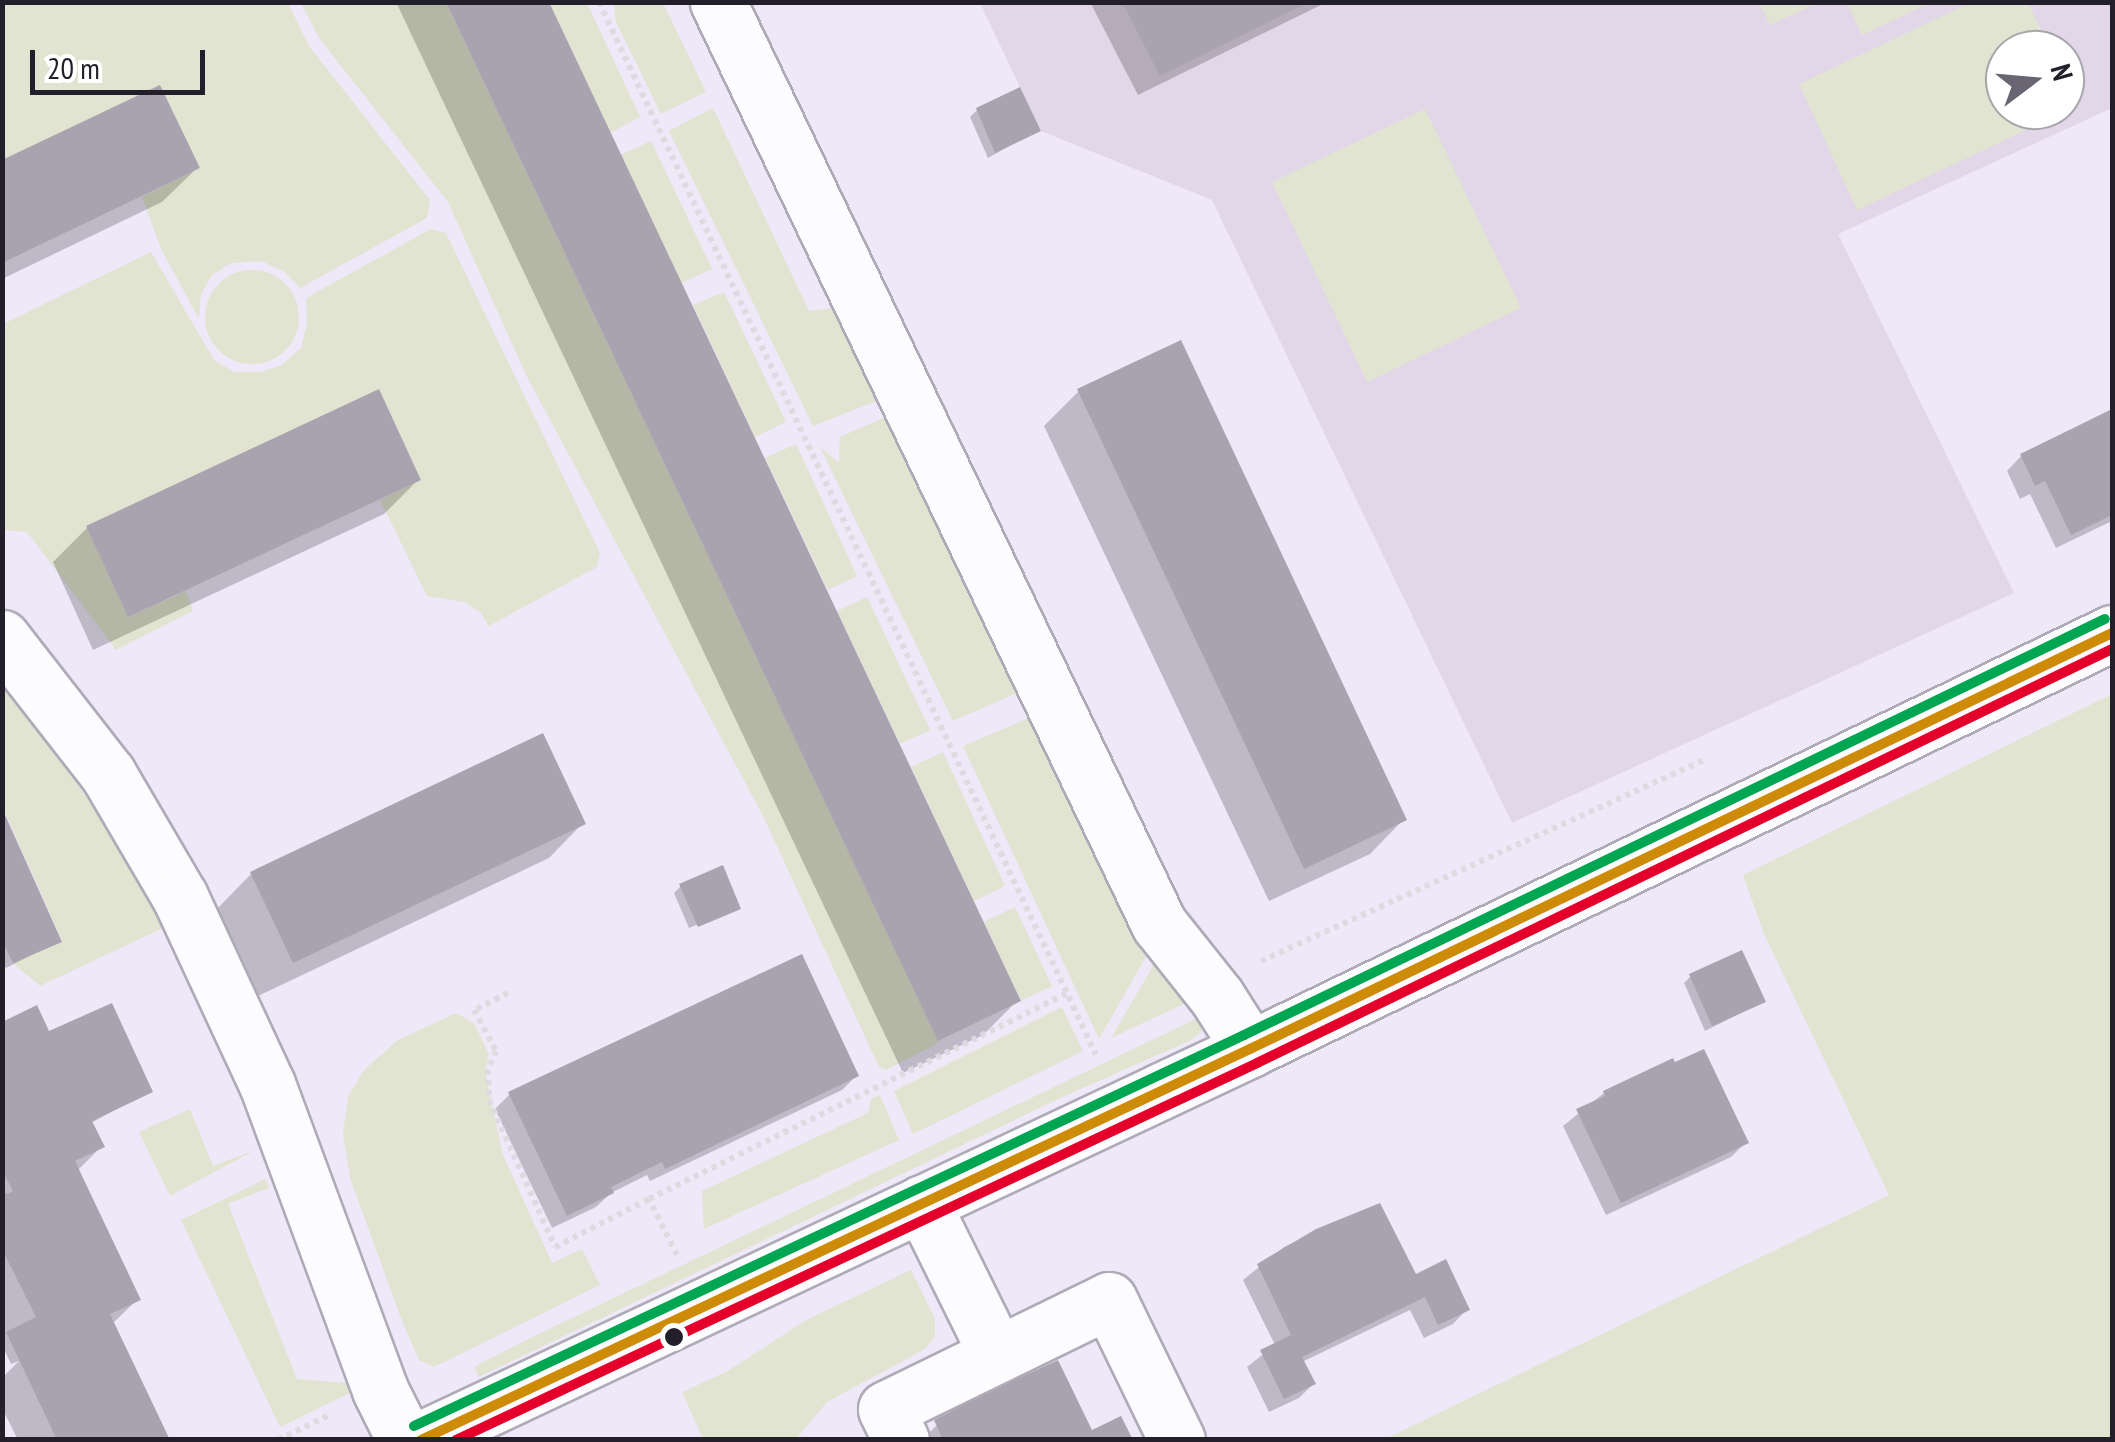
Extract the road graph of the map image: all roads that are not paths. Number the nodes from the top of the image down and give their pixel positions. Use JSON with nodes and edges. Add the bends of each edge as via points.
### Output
{"nodes":[{"id":1,"x":718,"y":2,"type":"edge"},
{"id":2,"x":2112,"y":633,"type":"edge"},
{"id":3,"x":2,"y":638,"type":"edge"},
{"id":4,"x":1250,"y":1050,"type":"junction"},
{"id":5,"x":922,"y":1203,"type":"junction"},
{"id":6,"x":997,"y":1355,"type":"junction"},
{"id":7,"x":887,"y":1435,"type":"edge"},
{"id":8,"x":420,"y":1439,"type":"edge"},
{"id":9,"x":1176,"y":1440,"type":"edge"}],
"edges":[{"from":1,"to":4,"type":"street","via":[[1159,924]]},
{"from":2,"to":4,"type":"street"},
{"from":3,"to":8,"type":"street","via":[[108,774],[180,897],[267,1084],[380,1390]]},
{"from":4,"to":5,"type":"street"},
{"from":5,"to":6,"type":"street"},
{"from":5,"to":8,"type":"street"},
{"from":6,"to":7,"type":"street","via":[[886,1409]]},
{"from":6,"to":9,"type":"street","via":[[1109,1300]]}]}
